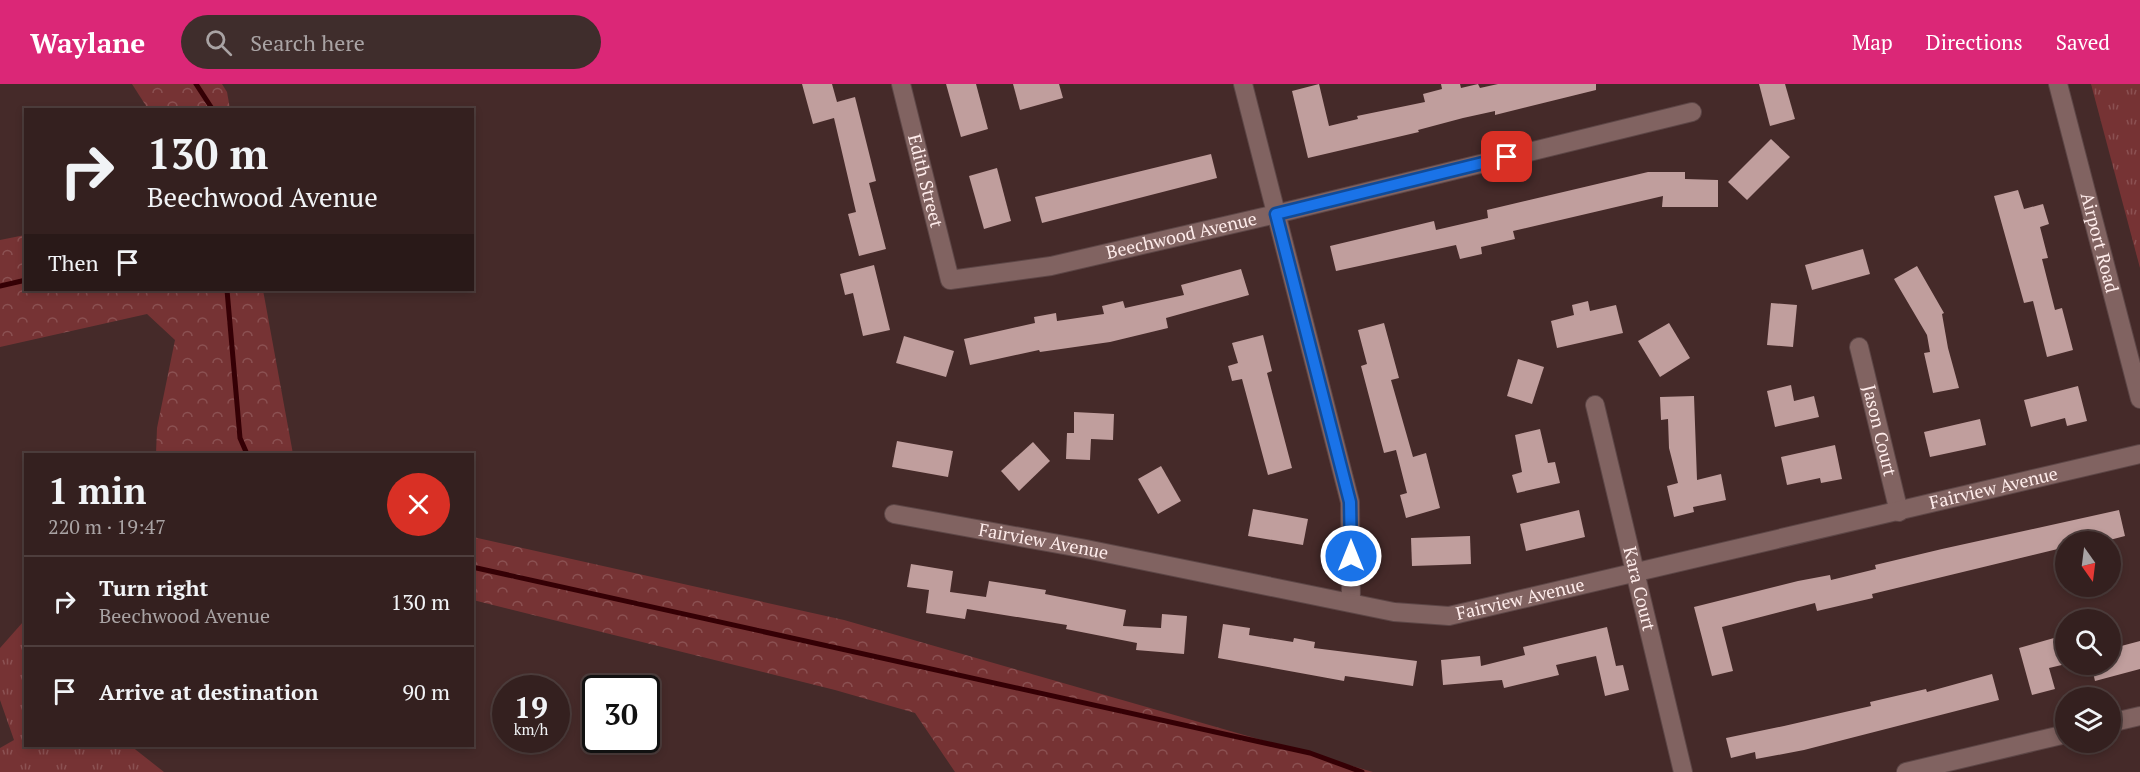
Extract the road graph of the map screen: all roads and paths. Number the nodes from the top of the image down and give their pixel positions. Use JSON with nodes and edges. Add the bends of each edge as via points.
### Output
{"nodes":[{"id":1,"x":901,"y":84,"type":"edge"},
{"id":2,"x":1243,"y":84,"type":"edge"},
{"id":3,"x":2058,"y":84,"type":"edge"},
{"id":4,"x":1692,"y":112,"type":"dead end"},
{"id":5,"x":1276,"y":214,"type":"junction"},
{"id":6,"x":950,"y":280,"type":"joint"},
{"id":7,"x":1859,"y":347,"type":"dead end"},
{"id":8,"x":2140,"y":399,"type":"edge"},
{"id":9,"x":1595,"y":405,"type":"dead end"},
{"id":10,"x":2140,"y":454,"type":"edge"},
{"id":11,"x":1899,"y":512,"type":"junction"},
{"id":12,"x":894,"y":514,"type":"dead end"},
{"id":13,"x":1637,"y":572,"type":"junction"},
{"id":14,"x":1351,"y":602,"type":"junction"},
{"id":15,"x":2140,"y":716,"type":"edge"},
{"id":16,"x":2121,"y":720,"type":"edge"},
{"id":17,"x":2055,"y":737,"type":"edge"},
{"id":18,"x":1683,"y":772,"type":"edge"},
{"id":19,"x":1906,"y":772,"type":"edge"}],
"edges":[{"from":1,"to":6,"type":"street","name":"Edith Street"},
{"from":2,"to":5,"type":"street"},
{"from":3,"to":8,"type":"street","name":"Airport Road"},
{"from":4,"to":5,"type":"street","name":"Beechwood Avenue"},
{"from":5,"to":6,"type":"street","name":"Beechwood Avenue","via":[[1051,266]]},
{"from":5,"to":14,"type":"street","via":[[1350,502]]},
{"from":7,"to":11,"type":"street","name":"Jason Court"},
{"from":9,"to":13,"type":"street","name":"Kara Court"},
{"from":10,"to":11,"type":"street","name":"Fairview Avenue"},
{"from":11,"to":13,"type":"street","name":"Fairview Avenue"},
{"from":12,"to":14,"type":"street","name":"Fairview Avenue"},
{"from":13,"to":14,"type":"street","name":"Fairview Avenue","via":[[1449,616],[1394,612]]},
{"from":13,"to":18,"type":"street","name":"Kara Court"},
{"from":15,"to":16,"type":"street"},
{"from":17,"to":19,"type":"street"}]}
